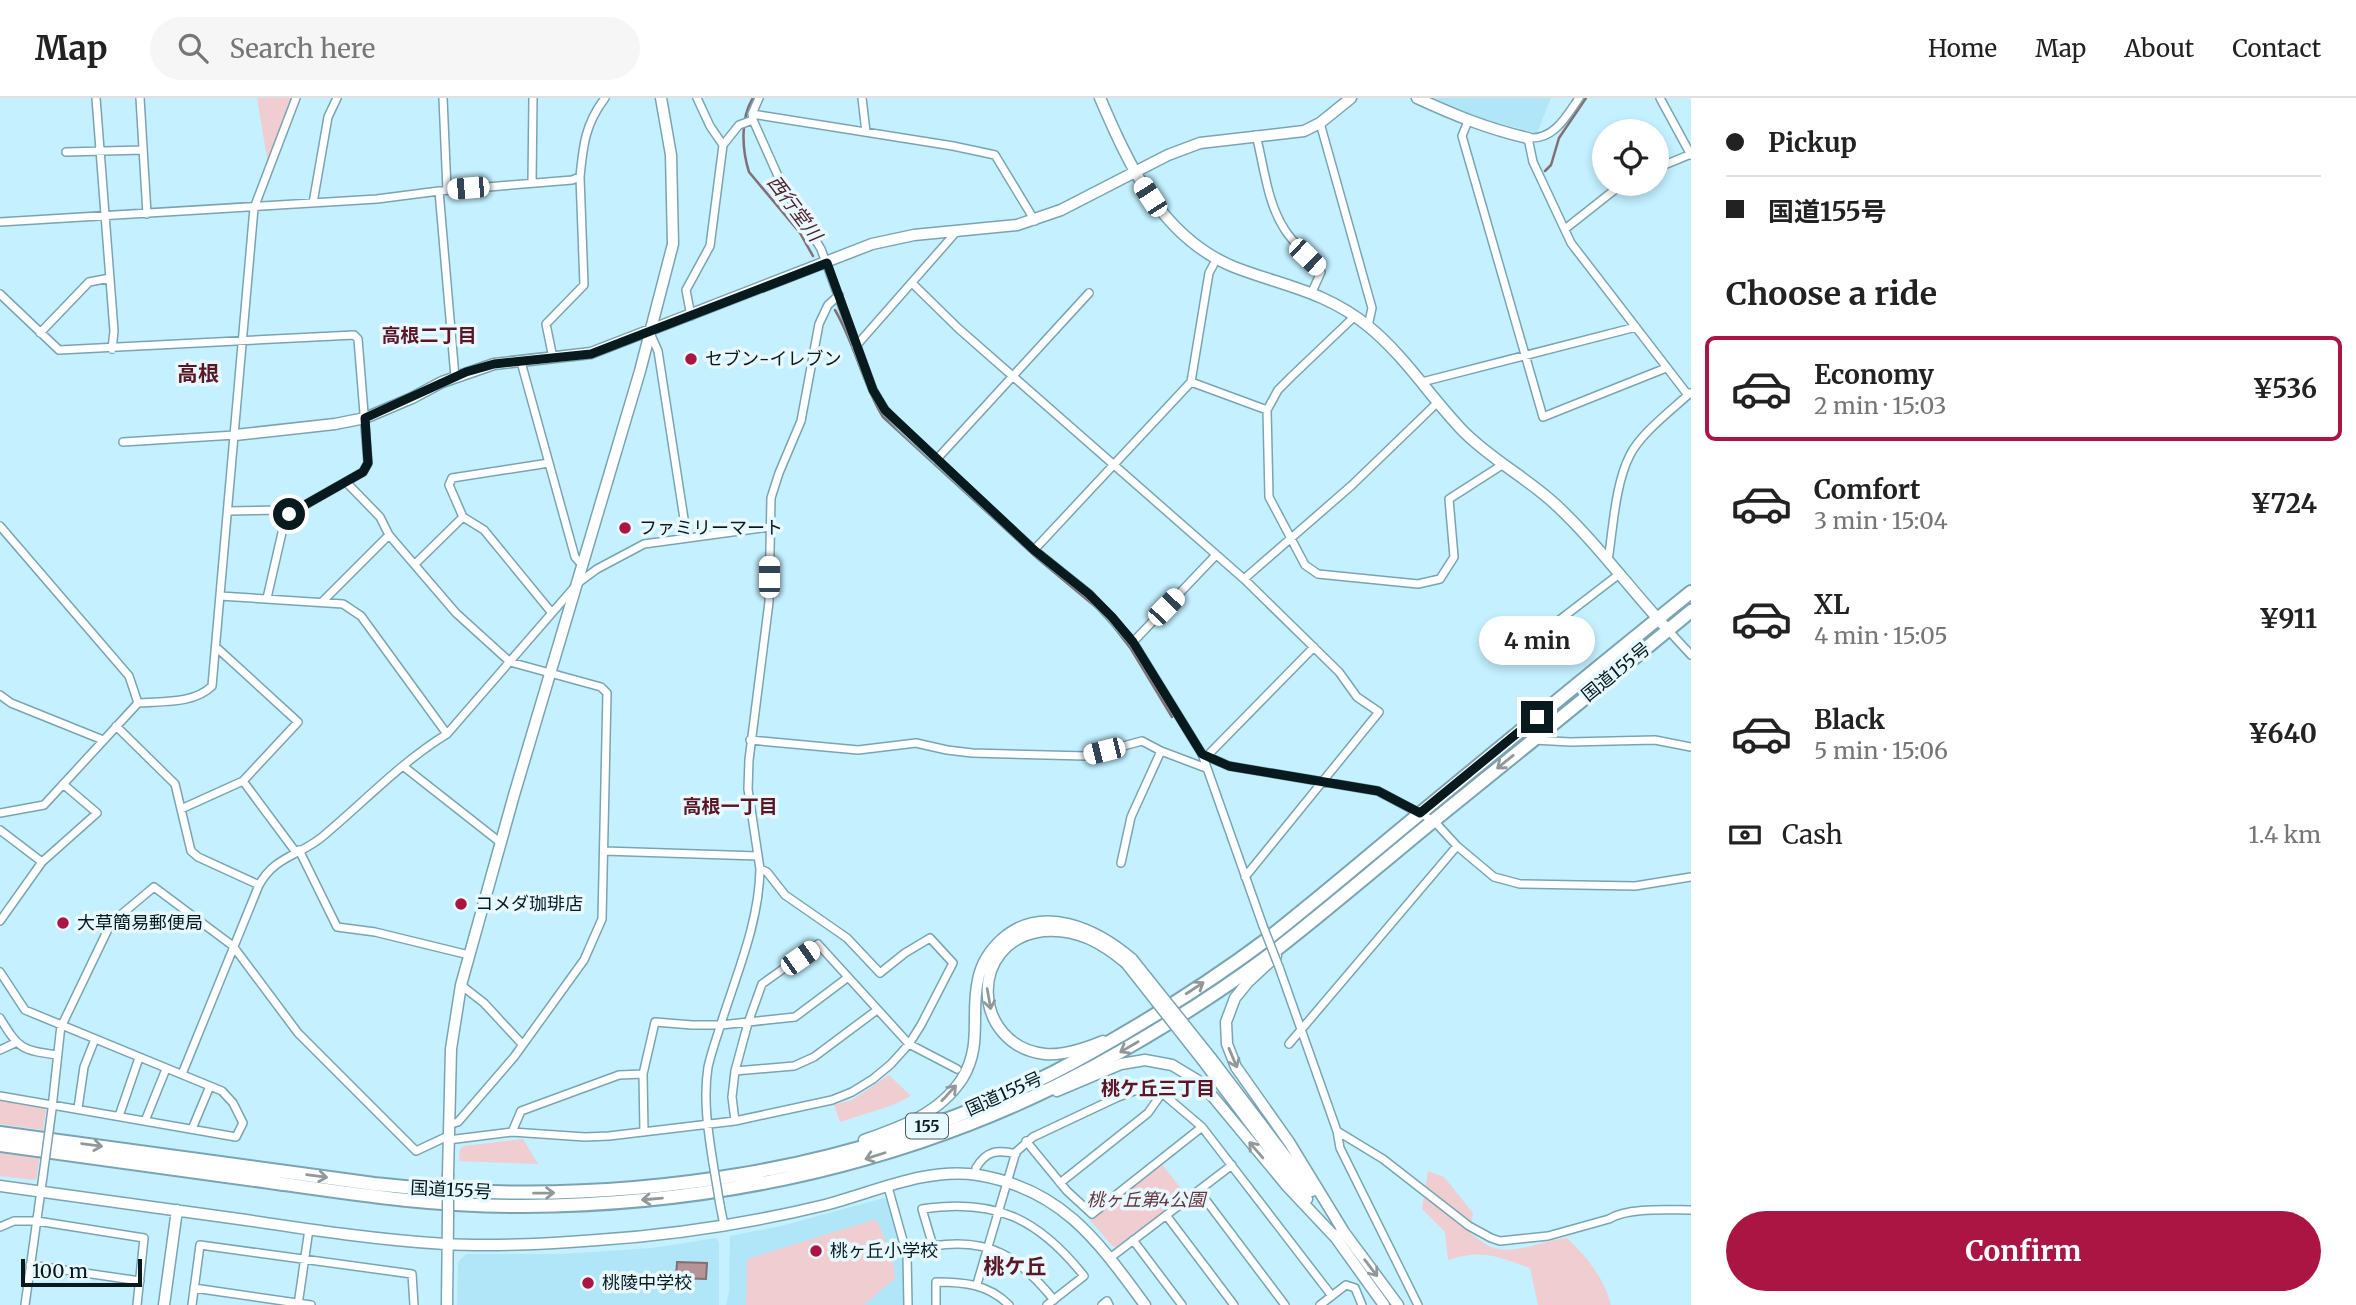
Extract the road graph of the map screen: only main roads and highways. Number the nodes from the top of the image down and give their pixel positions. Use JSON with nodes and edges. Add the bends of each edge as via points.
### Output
{"nodes":[{"id":1,"x":1691,"y":592,"type":"edge"},
{"id":2,"x":1691,"y":611,"type":"edge"},
{"id":3,"x":0,"y":1133,"type":"edge"},
{"id":4,"x":0,"y":1145,"type":"edge"}],
"edges":[{"from":3,"to":1,"type":"highway","name":"国道155号","number":"155","one_way":true,"via":[[432,1190],[518,1193],[677,1184],[853,1150],[936,1123],[1036,1080],[1132,1029],[1264,941]]},
{"from":2,"to":4,"type":"highway","name":"国道155号","number":"155","one_way":true,"via":[[1229,984],[1132,1045],[1032,1096],[943,1134],[854,1163],[676,1197],[520,1206],[373,1197]]}]}
